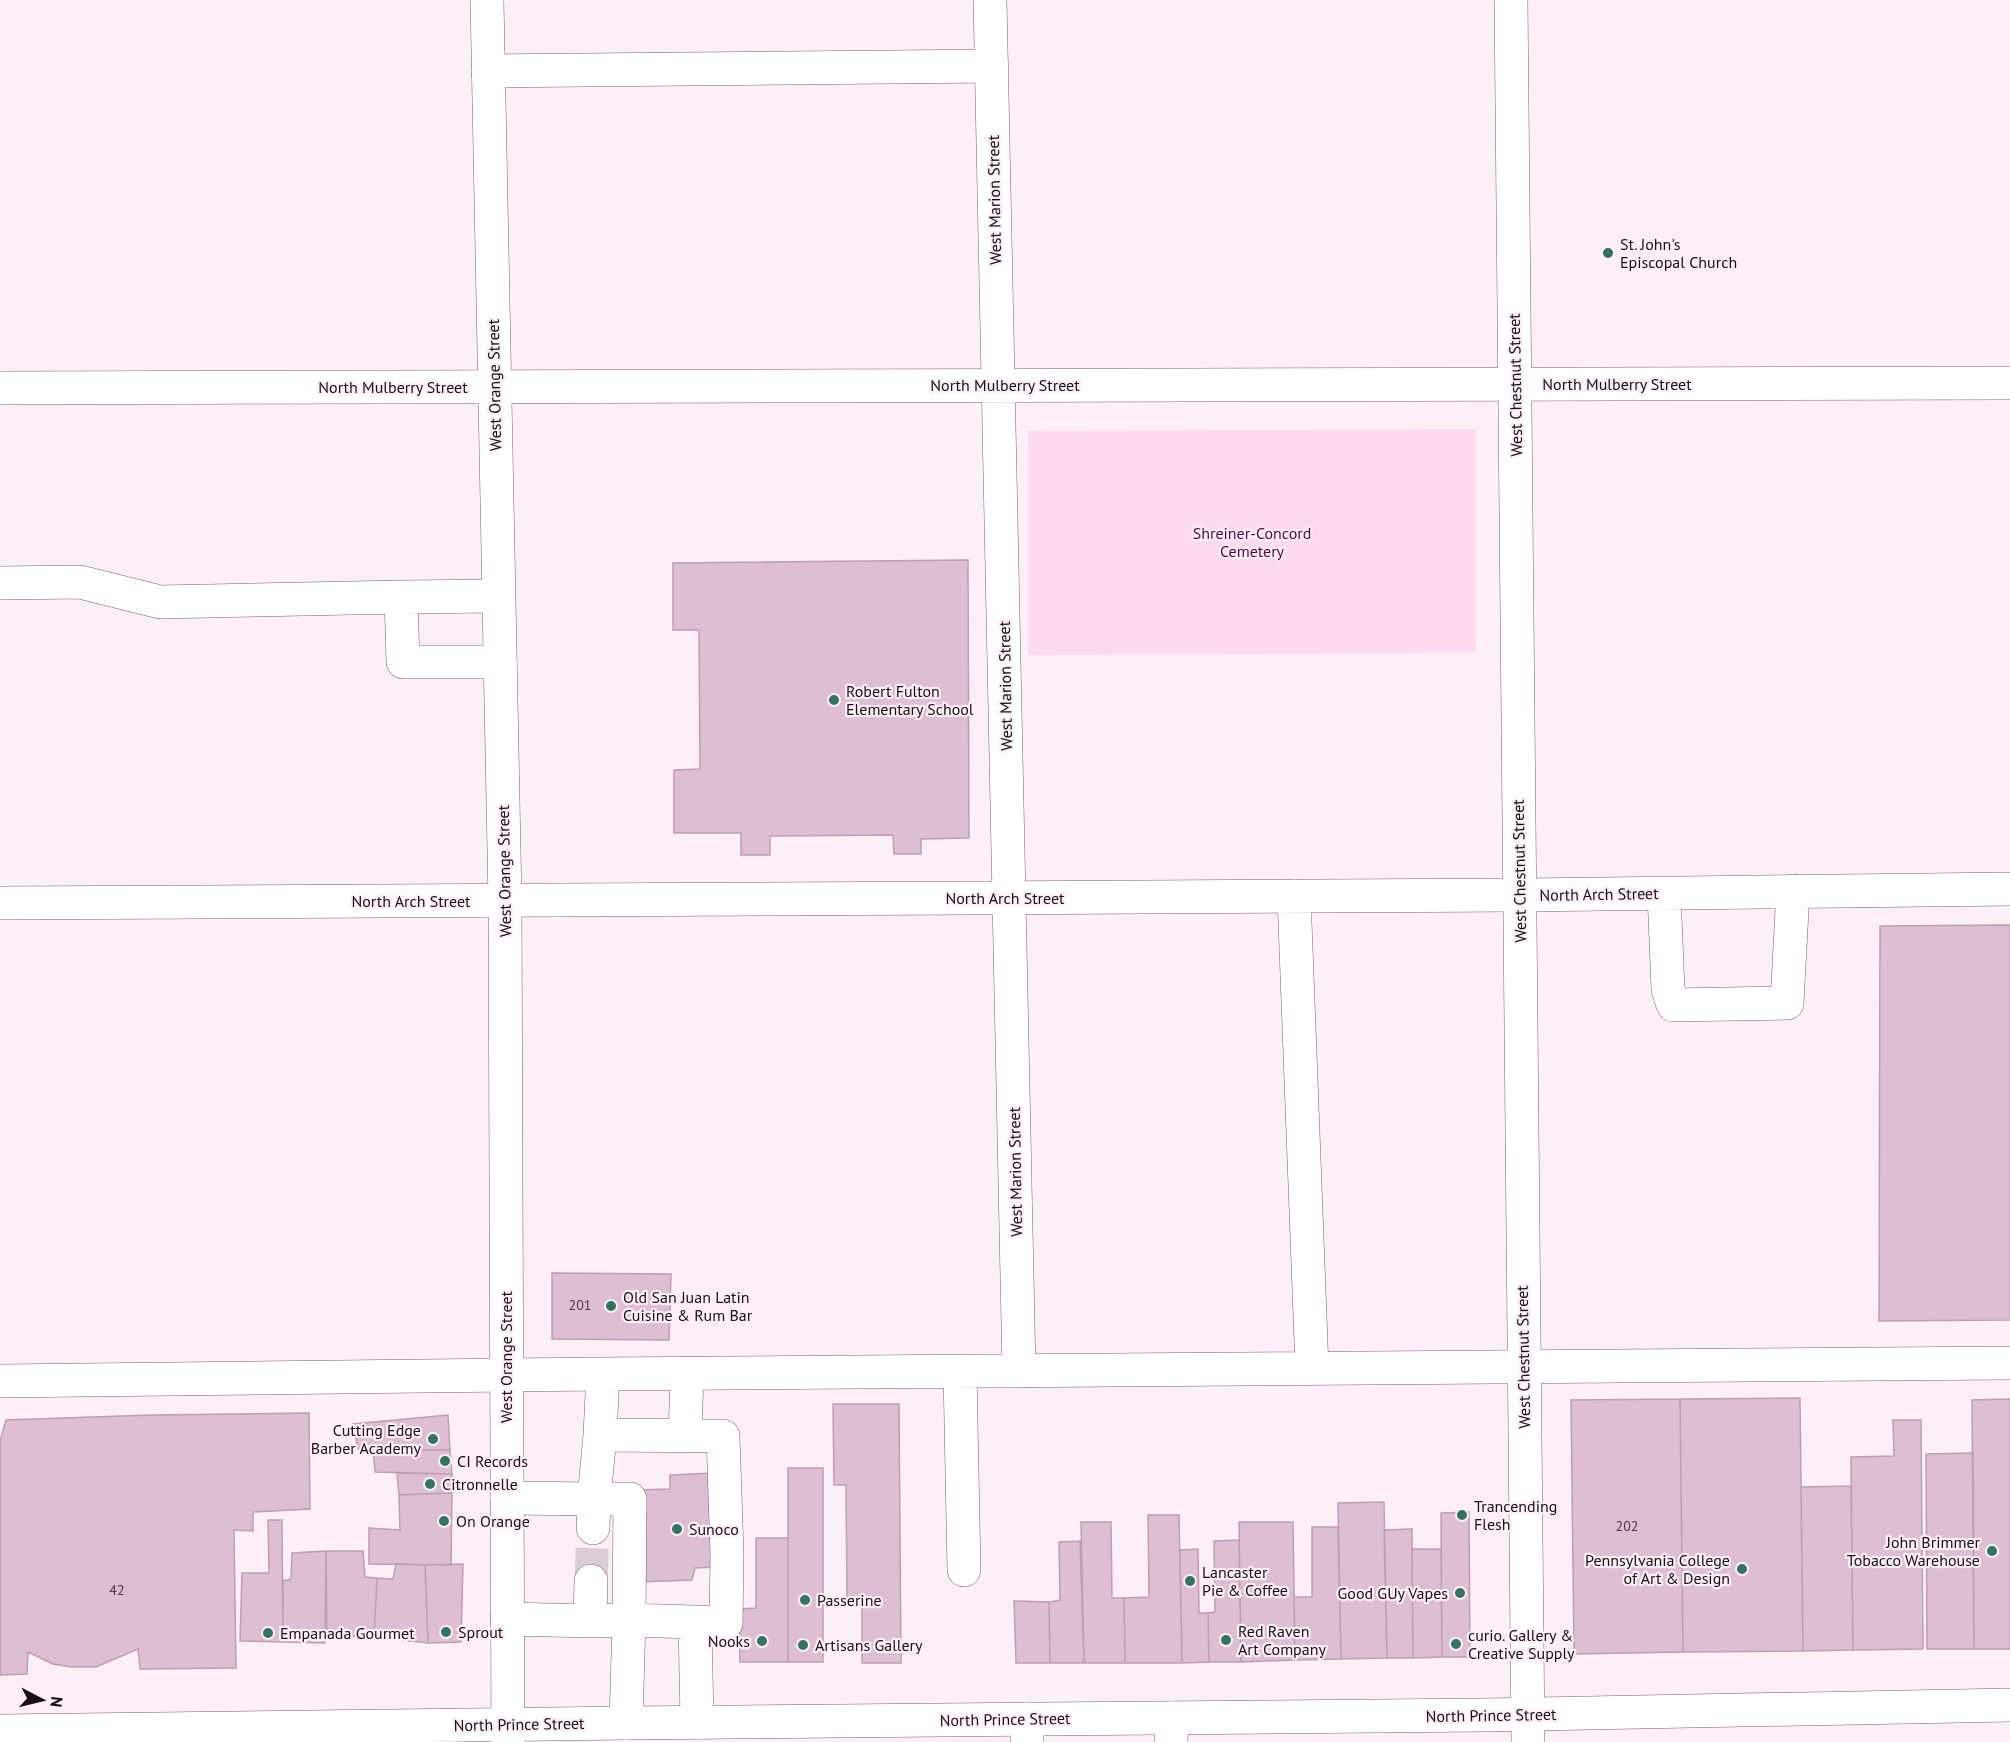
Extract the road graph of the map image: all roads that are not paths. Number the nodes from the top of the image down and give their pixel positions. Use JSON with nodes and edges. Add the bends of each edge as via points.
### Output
{"nodes":[{"id":1,"x":487,"y":0,"type":"edge"},
{"id":2,"x":990,"y":0,"type":"edge"},
{"id":3,"x":1511,"y":0,"type":"edge"},
{"id":4,"x":992,"y":66,"type":"junction"},
{"id":5,"x":488,"y":71,"type":"junction"},
{"id":6,"x":2010,"y":383,"type":"edge"},
{"id":7,"x":1514,"y":384,"type":"junction"},
{"id":8,"x":998,"y":385,"type":"junction"},
{"id":9,"x":495,"y":387,"type":"junction"},
{"id":10,"x":0,"y":388,"type":"edge"},
{"id":11,"x":0,"y":583,"type":"edge"},
{"id":12,"x":498,"y":596,"type":"junction"},
{"id":13,"x":401,"y":597,"type":"junction"},
{"id":14,"x":500,"y":662,"type":"junction"},
{"id":15,"x":2010,"y":889,"type":"edge"},
{"id":16,"x":1792,"y":891,"type":"junction"},
{"id":17,"x":1664,"y":893,"type":"junction"},
{"id":18,"x":1519,"y":895,"type":"junction"},
{"id":19,"x":1294,"y":896,"type":"junction"},
{"id":20,"x":1009,"y":897,"type":"junction"},
{"id":21,"x":505,"y":900,"type":"junction"},
{"id":22,"x":0,"y":903,"type":"edge"},
{"id":23,"x":2010,"y":1363,"type":"edge"},
{"id":24,"x":1524,"y":1367,"type":"junction"},
{"id":25,"x":1312,"y":1369,"type":"junction"},
{"id":26,"x":1019,"y":1371,"type":"junction"},
{"id":27,"x":960,"y":1372,"type":"junction"},
{"id":28,"x":603,"y":1374,"type":"junction"},
{"id":29,"x":687,"y":1375,"type":"junction"},
{"id":30,"x":506,"y":1376,"type":"junction"},
{"id":31,"x":0,"y":1381,"type":"edge"},
{"id":32,"x":600,"y":1435,"type":"junction"},
{"id":33,"x":685,"y":1435,"type":"junction"},
{"id":34,"x":507,"y":1498,"type":"junction"},
{"id":35,"x":593,"y":1513,"type":"junction"},
{"id":36,"x":964,"y":1570,"type":"dead end"},
{"id":37,"x":591,"y":1581,"type":"tunnel mouth"},
{"id":38,"x":507,"y":1619,"type":"junction"},
{"id":39,"x":590,"y":1620,"type":"junction"},
{"id":40,"x":629,"y":1620,"type":"junction"},
{"id":41,"x":695,"y":1623,"type":"junction"},
{"id":42,"x":2010,"y":1705,"type":"edge"},
{"id":43,"x":698,"y":1722,"type":"junction"},
{"id":44,"x":626,"y":1723,"type":"junction"},
{"id":45,"x":1528,"y":1728,"type":"edge"},
{"id":46,"x":1172,"y":1730,"type":"edge"},
{"id":47,"x":875,"y":1731,"type":"edge"},
{"id":48,"x":1027,"y":1731,"type":"edge"},
{"id":49,"x":508,"y":1733,"type":"edge"},
{"id":50,"x":4,"y":1735,"type":"edge"}],
"edges":[{"from":1,"to":5,"type":"main road","name":"West Orange Street"},
{"from":2,"to":4,"type":"main road","name":"West Marion Street"},
{"from":3,"to":7,"type":"main road","name":"West Chestnut Street"},
{"from":4,"to":5,"type":"main road"},
{"from":4,"to":8,"type":"main road","name":"West Marion Street"},
{"from":5,"to":9,"type":"main road","name":"West Orange Street"},
{"from":6,"to":7,"type":"main road","name":"North Mulberry Street"},
{"from":7,"to":8,"type":"main road","name":"North Mulberry Street"},
{"from":7,"to":18,"type":"main road","name":"West Chestnut Street"},
{"from":8,"to":9,"type":"main road","name":"North Mulberry Street"},
{"from":8,"to":20,"type":"main road","name":"West Marion Street"},
{"from":9,"to":10,"type":"main road","name":"North Mulberry Street"},
{"from":9,"to":12,"type":"main road","name":"West Orange Street"},
{"from":11,"to":13,"type":"main road","via":[[80,582],[160,602]]},
{"from":12,"to":13,"type":"main road"},
{"from":12,"to":14,"type":"main road","name":"West Orange Street"},
{"from":13,"to":14,"type":"main road","via":[[403,662]]},
{"from":14,"to":21,"type":"main road","name":"West Orange Street"},
{"from":15,"to":16,"type":"main road","name":"North Arch Street"},
{"from":16,"to":17,"type":"main road","name":"North Arch Street"},
{"from":16,"to":17,"type":"main road","via":[[1787,1003],[1673,1005],[1668,989]]},
{"from":17,"to":18,"type":"main road","name":"North Arch Street"},
{"from":18,"to":19,"type":"main road","name":"North Arch Street"},
{"from":18,"to":24,"type":"main road","name":"West Chestnut Street"},
{"from":19,"to":20,"type":"main road","name":"North Arch Street"},
{"from":19,"to":25,"type":"main road"},
{"from":20,"to":21,"type":"main road","name":"North Arch Street"},
{"from":20,"to":26,"type":"main road","name":"West Marion Street"},
{"from":21,"to":22,"type":"main road","name":"North Arch Street"},
{"from":21,"to":30,"type":"main road","name":"West Orange Street"},
{"from":23,"to":24,"type":"main road"},
{"from":24,"to":25,"type":"main road"},
{"from":24,"to":45,"type":"main road","name":"West Chestnut Street"},
{"from":25,"to":26,"type":"main road"},
{"from":26,"to":27,"type":"main road"},
{"from":27,"to":29,"type":"main road"},
{"from":27,"to":36,"type":"main road"},
{"from":28,"to":29,"type":"main road"},
{"from":28,"to":30,"type":"main road"},
{"from":28,"to":32,"type":"main road"},
{"from":29,"to":33,"type":"main road"},
{"from":30,"to":31,"type":"main road"},
{"from":30,"to":34,"type":"main road","name":"West Orange Street"},
{"from":32,"to":33,"type":"main road"},
{"from":32,"to":35,"type":"main road"},
{"from":33,"to":41,"type":"main road","via":[[723,1436],[726,1623]]},
{"from":34,"to":35,"type":"main road"},
{"from":34,"to":38,"type":"main road","name":"West Orange Street"},
{"from":35,"to":40,"type":"main road","via":[[630,1499]]},
{"from":37,"to":39,"type":"main road"},
{"from":38,"to":39,"type":"main road"},
{"from":38,"to":49,"type":"main road","name":"West Orange Street"},
{"from":39,"to":40,"type":"main road"},
{"from":40,"to":41,"type":"main road"},
{"from":40,"to":44,"type":"main road"},
{"from":41,"to":43,"type":"main road"},
{"from":42,"to":45,"type":"main road","name":"North Prince Street"},
{"from":43,"to":44,"type":"main road","name":"North Prince Street"},
{"from":43,"to":47,"type":"main road","name":"North Prince Street"},
{"from":44,"to":49,"type":"main road","name":"North Prince Street"},
{"from":45,"to":46,"type":"main road","name":"North Prince Street"},
{"from":46,"to":48,"type":"main road","name":"North Prince Street"},
{"from":47,"to":48,"type":"main road","name":"North Prince Street"},
{"from":49,"to":50,"type":"main road","name":"North Prince Street"}]}
